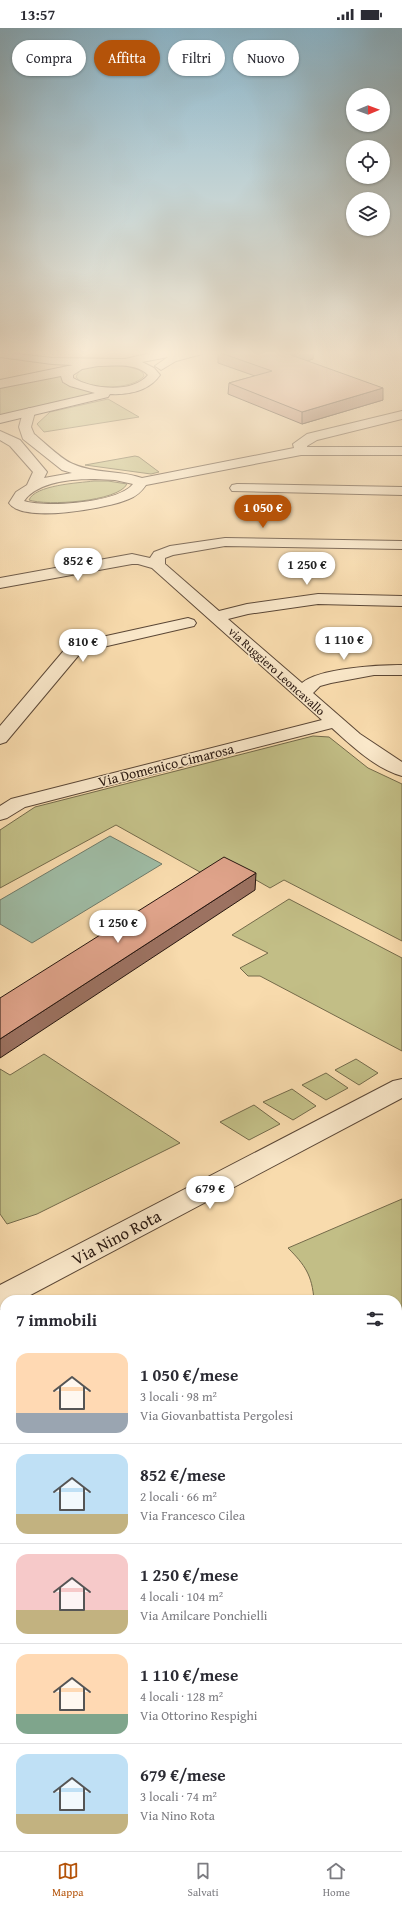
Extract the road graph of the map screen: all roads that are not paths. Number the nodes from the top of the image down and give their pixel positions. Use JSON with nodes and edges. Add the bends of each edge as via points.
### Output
{"nodes":[{"id":1,"x":4,"y":437,"type":"edge"},
{"id":2,"x":29,"y":437,"type":"edge"},
{"id":3,"x":312,"y":437,"type":"edge"},
{"id":4,"x":301,"y":451,"type":"junction"},
{"id":5,"x":402,"y":451,"type":"edge"},
{"id":6,"x":104,"y":475,"type":"junction"},
{"id":7,"x":141,"y":482,"type":"junction"},
{"id":8,"x":33,"y":487,"type":"junction"},
{"id":9,"x":237,"y":488,"type":"dead end"},
{"id":10,"x":402,"y":491,"type":"edge"},
{"id":11,"x":16,"y":503,"type":"junction"},
{"id":12,"x":0,"y":506,"type":"edge"},
{"id":13,"x":402,"y":545,"type":"edge"},
{"id":14,"x":157,"y":565,"type":"junction"},
{"id":15,"x":0,"y":583,"type":"edge"},
{"id":16,"x":402,"y":601,"type":"edge"},
{"id":17,"x":217,"y":617,"type":"junction"},
{"id":18,"x":188,"y":623,"type":"dead end"},
{"id":19,"x":402,"y":670,"type":"edge"},
{"id":20,"x":302,"y":693,"type":"junction"},
{"id":21,"x":335,"y":722,"type":"junction"},
{"id":22,"x":0,"y":738,"type":"edge"},
{"id":23,"x":402,"y":770,"type":"edge"},
{"id":24,"x":0,"y":814,"type":"edge"},
{"id":25,"x":402,"y":1087,"type":"edge"},
{"id":26,"x":6,"y":1295,"type":"edge"}],
"edges":[{"from":1,"to":8,"type":"street","via":[[16,443],[40,472]]},
{"from":2,"to":6,"type":"street","via":[[68,467]]},
{"from":3,"to":4,"type":"street","via":[[300,444]]},
{"from":4,"to":5,"type":"street"},
{"from":4,"to":7,"type":"street"},
{"from":6,"to":7,"type":"street","via":[[131,478]]},
{"from":6,"to":8,"type":"street","via":[[74,476],[47,481]]},
{"from":7,"to":11,"type":"street","via":[[134,491],[89,505],[38,509]]},
{"from":8,"to":11,"type":"street","via":[[20,496]]},
{"from":9,"to":10,"type":"street"},
{"from":11,"to":12,"type":"street"},
{"from":13,"to":14,"type":"street","via":[[225,542],[170,551],[159,555]]},
{"from":14,"to":15,"type":"street","via":[[132,559]]},
{"from":14,"to":17,"type":"street","name":"via Ruggiero Leoncavallo"},
{"from":16,"to":17,"type":"street","via":[[318,599],[247,609]]},
{"from":17,"to":20,"type":"street","name":"via Ruggiero Leoncavallo"},
{"from":18,"to":22,"type":"street","via":[[85,646],[72,652]]},
{"from":19,"to":20,"type":"street","via":[[374,670],[331,678],[314,682]]},
{"from":20,"to":21,"type":"street","name":"via Ruggiero Leoncavallo"},
{"from":21,"to":23,"type":"street","name":"via Ruggiero Leoncavallo","via":[[381,758]]},
{"from":21,"to":24,"type":"street","name":"Via Domenico Cimarosa","via":[[18,803]]},
{"from":25,"to":26,"type":"street","name":"Via Nino Rota"}]}
